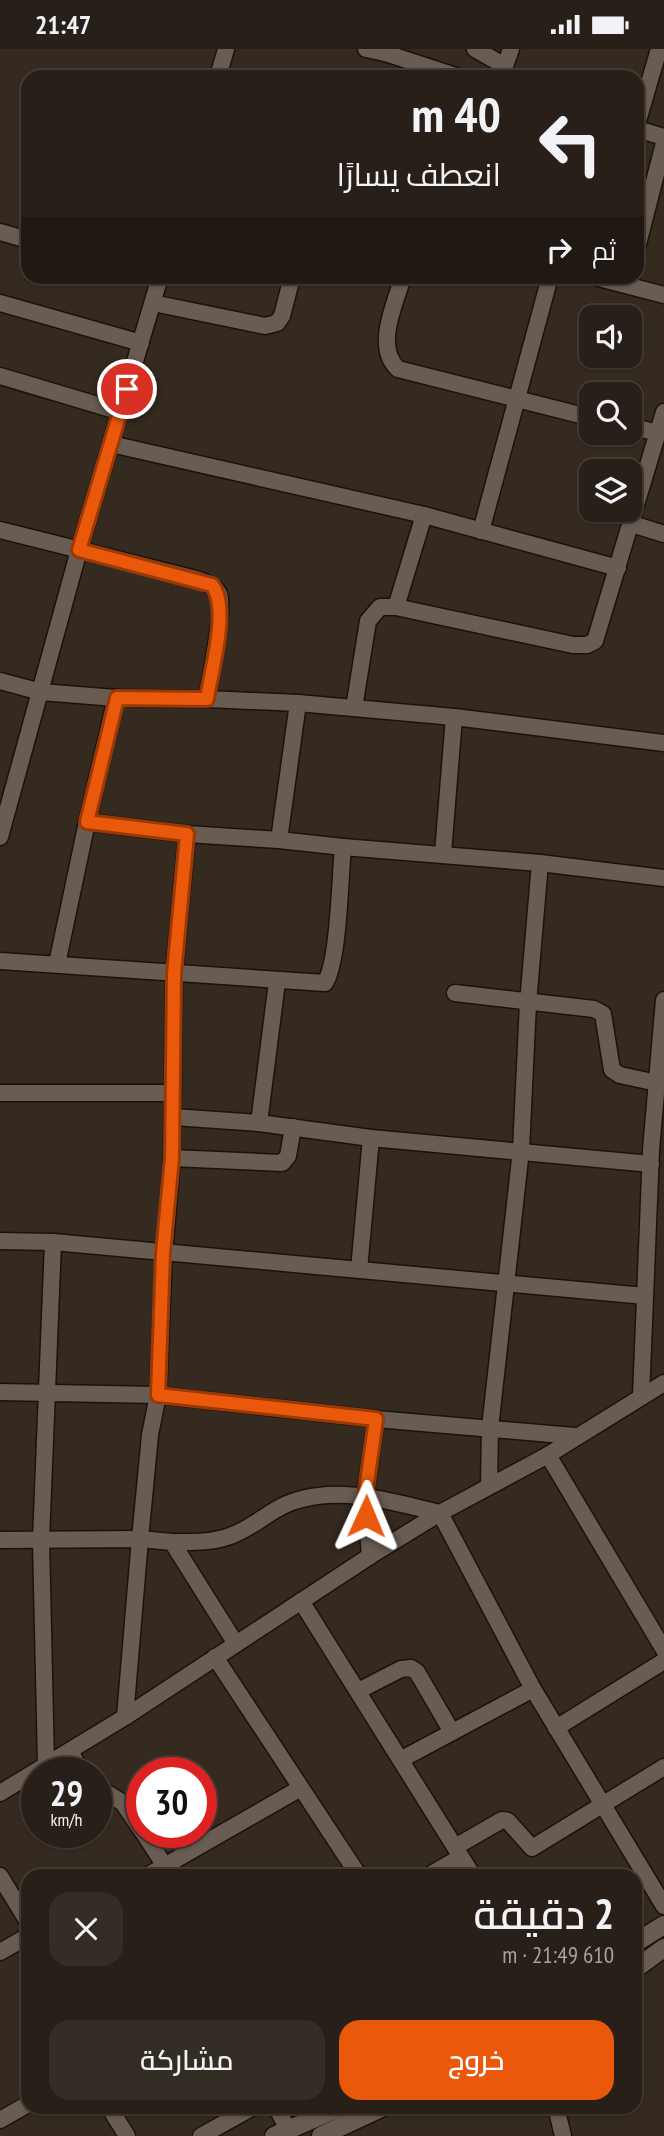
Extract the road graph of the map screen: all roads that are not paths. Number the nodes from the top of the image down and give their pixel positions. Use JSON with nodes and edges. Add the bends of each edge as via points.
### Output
{"nodes":[{"id":1,"x":226,"y":49,"type":"edge"},
{"id":2,"x":366,"y":49,"type":"edge"},
{"id":3,"x":475,"y":49,"type":"edge"},
{"id":4,"x":511,"y":49,"type":"edge"},
{"id":5,"x":659,"y":49,"type":"edge"},
{"id":6,"x":385,"y":51,"type":"edge"},
{"id":7,"x":220,"y":70,"type":"edge"},
{"id":8,"x":439,"y":70,"type":"edge"},
{"id":9,"x":502,"y":70,"type":"edge"},
{"id":10,"x":503,"y":70,"type":"edge"},
{"id":11,"x":644,"y":102,"type":"edge"},
{"id":12,"x":644,"y":130,"type":"edge"},
{"id":13,"x":664,"y":137,"type":"edge"},
{"id":14,"x":664,"y":143,"type":"edge"},
{"id":15,"x":644,"y":222,"type":"edge"},
{"id":16,"x":0,"y":232,"type":"edge"},
{"id":17,"x":21,"y":238,"type":"edge"},
{"id":18,"x":155,"y":284,"type":"edge"},
{"id":19,"x":290,"y":284,"type":"edge"},
{"id":20,"x":400,"y":284,"type":"edge"},
{"id":21,"x":548,"y":284,"type":"edge"},
{"id":22,"x":636,"y":284,"type":"edge"},
{"id":23,"x":664,"y":295,"type":"edge"},
{"id":24,"x":0,"y":303,"type":"edge"},
{"id":25,"x":153,"y":303,"type":"junction"},
{"id":26,"x":141,"y":344,"type":"junction"},
{"id":27,"x":0,"y":376,"type":"edge"},
{"id":28,"x":514,"y":400,"type":"junction"},
{"id":29,"x":121,"y":412,"type":"junction"},
{"id":30,"x":664,"y":412,"type":"edge"},
{"id":31,"x":579,"y":415,"type":"edge"},
{"id":32,"x":642,"y":429,"type":"edge"},
{"id":33,"x":658,"y":432,"type":"junction"},
{"id":34,"x":111,"y":444,"type":"junction"},
{"id":35,"x":424,"y":515,"type":"junction"},
{"id":36,"x":632,"y":524,"type":"junction"},
{"id":37,"x":0,"y":530,"type":"edge"},
{"id":38,"x":481,"y":531,"type":"junction"},
{"id":39,"x":664,"y":534,"type":"edge"},
{"id":40,"x":79,"y":550,"type":"junction"},
{"id":41,"x":618,"y":568,"type":"junction"},
{"id":42,"x":396,"y":607,"type":"junction"},
{"id":43,"x":0,"y":681,"type":"edge"},
{"id":44,"x":41,"y":692,"type":"junction"},
{"id":45,"x":117,"y":698,"type":"junction"},
{"id":46,"x":207,"y":699,"type":"junction"},
{"id":47,"x":298,"y":703,"type":"junction"},
{"id":48,"x":355,"y":708,"type":"junction"},
{"id":49,"x":454,"y":717,"type":"junction"},
{"id":50,"x":664,"y":743,"type":"edge"},
{"id":51,"x":87,"y":822,"type":"junction"},
{"id":52,"x":1,"y":826,"type":"edge"},
{"id":53,"x":187,"y":834,"type":"junction"},
{"id":54,"x":279,"y":840,"type":"junction"},
{"id":55,"x":343,"y":847,"type":"junction"},
{"id":56,"x":443,"y":853,"type":"junction"},
{"id":57,"x":541,"y":863,"type":"junction"},
{"id":58,"x":664,"y":878,"type":"edge"},
{"id":59,"x":0,"y":961,"type":"edge"},
{"id":60,"x":57,"y":964,"type":"junction"},
{"id":61,"x":174,"y":974,"type":"junction"},
{"id":62,"x":277,"y":982,"type":"junction"},
{"id":63,"x":455,"y":993,"type":"dead end"},
{"id":64,"x":664,"y":1000,"type":"edge"},
{"id":65,"x":528,"y":1003,"type":"junction"},
{"id":66,"x":657,"y":1083,"type":"junction"},
{"id":67,"x":0,"y":1093,"type":"edge"},
{"id":68,"x":173,"y":1093,"type":"junction"},
{"id":69,"x":173,"y":1117,"type":"junction"},
{"id":70,"x":259,"y":1123,"type":"junction"},
{"id":71,"x":293,"y":1127,"type":"junction"},
{"id":72,"x":371,"y":1138,"type":"junction"},
{"id":73,"x":521,"y":1150,"type":"junction"},
{"id":74,"x":656,"y":1155,"type":"edge"},
{"id":75,"x":172,"y":1158,"type":"junction"},
{"id":76,"x":656,"y":1224,"type":"edge"},
{"id":77,"x":0,"y":1241,"type":"edge"},
{"id":78,"x":53,"y":1242,"type":"junction"},
{"id":79,"x":163,"y":1253,"type":"junction"},
{"id":80,"x":359,"y":1270,"type":"junction"},
{"id":81,"x":506,"y":1285,"type":"junction"},
{"id":82,"x":645,"y":1296,"type":"junction"},
{"id":83,"x":664,"y":1383,"type":"edge"},
{"id":84,"x":0,"y":1392,"type":"edge"},
{"id":85,"x":48,"y":1393,"type":"junction"},
{"id":86,"x":158,"y":1395,"type":"junction"},
{"id":87,"x":641,"y":1397,"type":"junction"},
{"id":88,"x":376,"y":1419,"type":"junction"},
{"id":89,"x":490,"y":1428,"type":"junction"},
{"id":90,"x":574,"y":1436,"type":"junction"},
{"id":91,"x":548,"y":1455,"type":"junction"},
{"id":92,"x":489,"y":1486,"type":"junction"},
{"id":93,"x":365,"y":1497,"type":"junction"},
{"id":94,"x":440,"y":1513,"type":"junction"},
{"id":95,"x":140,"y":1539,"type":"junction"},
{"id":96,"x":0,"y":1540,"type":"edge"},
{"id":97,"x":41,"y":1540,"type":"junction"},
{"id":98,"x":172,"y":1542,"type":"junction"},
{"id":99,"x":370,"y":1556,"type":"junction"},
{"id":100,"x":301,"y":1601,"type":"junction"},
{"id":101,"x":236,"y":1644,"type":"junction"},
{"id":102,"x":664,"y":1650,"type":"edge"},
{"id":103,"x":215,"y":1657,"type":"junction"},
{"id":104,"x":664,"y":1661,"type":"edge"},
{"id":105,"x":533,"y":1689,"type":"junction"},
{"id":106,"x":358,"y":1691,"type":"junction"},
{"id":107,"x":125,"y":1717,"type":"junction"},
{"id":108,"x":556,"y":1728,"type":"junction"},
{"id":109,"x":452,"y":1732,"type":"junction"},
{"id":110,"x":70,"y":1751,"type":"junction"},
{"id":111,"x":46,"y":1757,"type":"edge"},
{"id":112,"x":59,"y":1757,"type":"edge"},
{"id":113,"x":73,"y":1757,"type":"edge"},
{"id":114,"x":402,"y":1759,"type":"junction"},
{"id":115,"x":664,"y":1767,"type":"edge"},
{"id":116,"x":21,"y":1780,"type":"edge"},
{"id":117,"x":299,"y":1789,"type":"junction"},
{"id":118,"x":0,"y":1793,"type":"edge"},
{"id":119,"x":112,"y":1796,"type":"edge"},
{"id":120,"x":604,"y":1805,"type":"junction"},
{"id":121,"x":126,"y":1808,"type":"edge"},
{"id":122,"x":153,"y":1848,"type":"edge"},
{"id":123,"x":458,"y":1852,"type":"junction"},
{"id":124,"x":167,"y":1869,"type":"edge"},
{"id":125,"x":171,"y":1869,"type":"edge"},
{"id":126,"x":354,"y":1869,"type":"edge"},
{"id":127,"x":437,"y":1869,"type":"edge"},
{"id":128,"x":469,"y":1869,"type":"edge"},
{"id":129,"x":0,"y":1876,"type":"edge"},
{"id":130,"x":664,"y":1906,"type":"edge"},
{"id":131,"x":21,"y":1910,"type":"edge"},
{"id":132,"x":664,"y":1925,"type":"edge"},
{"id":133,"x":642,"y":1939,"type":"edge"},
{"id":134,"x":21,"y":1940,"type":"edge"},
{"id":135,"x":663,"y":1950,"type":"edge"},
{"id":136,"x":0,"y":1952,"type":"edge"},
{"id":137,"x":642,"y":1964,"type":"edge"},
{"id":138,"x":21,"y":2108,"type":"edge"},
{"id":139,"x":113,"y":2114,"type":"edge"},
{"id":140,"x":240,"y":2114,"type":"edge"},
{"id":141,"x":277,"y":2114,"type":"edge"},
{"id":142,"x":325,"y":2114,"type":"edge"},
{"id":143,"x":368,"y":2114,"type":"edge"},
{"id":144,"x":558,"y":2114,"type":"edge"},
{"id":145,"x":0,"y":2120,"type":"edge"},
{"id":146,"x":281,"y":2133,"type":"edge"},
{"id":147,"x":127,"y":2136,"type":"edge"},
{"id":148,"x":201,"y":2136,"type":"edge"},
{"id":149,"x":321,"y":2136,"type":"edge"},
{"id":150,"x":563,"y":2136,"type":"edge"}],
"edges":[{"from":1,"to":7,"type":"street"},
{"from":2,"to":6,"type":"street"},
{"from":3,"to":9,"type":"street"},
{"from":4,"to":10,"type":"street"},
{"from":5,"to":11,"type":"street"},
{"from":6,"to":8,"type":"street"},
{"from":12,"to":13,"type":"street"},
{"from":14,"to":15,"type":"street"},
{"from":16,"to":17,"type":"street"},
{"from":18,"to":25,"type":"street"},
{"from":19,"to":25,"type":"street","via":[[282,316],[277,323],[265,325]]},
{"from":20,"to":28,"type":"street","via":[[387,338],[389,361],[398,369]]},
{"from":21,"to":28,"type":"street"},
{"from":22,"to":23,"type":"street"},
{"from":24,"to":26,"type":"street"},
{"from":25,"to":26,"type":"street"},
{"from":26,"to":29,"type":"street"},
{"from":27,"to":29,"type":"street"},
{"from":28,"to":31,"type":"street"},
{"from":28,"to":38,"type":"street"},
{"from":29,"to":34,"type":"street"},
{"from":30,"to":33,"type":"street"},
{"from":32,"to":33,"type":"street"},
{"from":33,"to":36,"type":"street"},
{"from":34,"to":35,"type":"street"},
{"from":34,"to":40,"type":"street"},
{"from":35,"to":38,"type":"street"},
{"from":35,"to":42,"type":"street"},
{"from":36,"to":39,"type":"street"},
{"from":36,"to":41,"type":"street"},
{"from":37,"to":40,"type":"street"},
{"from":38,"to":41,"type":"street"},
{"from":40,"to":44,"type":"street"},
{"from":40,"to":46,"type":"street","via":[[212,585],[219,594],[220,610]]},
{"from":41,"to":42,"type":"street","via":[[600,631],[587,645]]},
{"from":42,"to":48,"type":"street","via":[[380,607],[368,621]]},
{"from":43,"to":44,"type":"street"},
{"from":44,"to":45,"type":"street"},
{"from":44,"to":52,"type":"street"},
{"from":45,"to":46,"type":"street"},
{"from":45,"to":51,"type":"street"},
{"from":46,"to":47,"type":"street"},
{"from":47,"to":48,"type":"street"},
{"from":47,"to":54,"type":"street"},
{"from":48,"to":49,"type":"street"},
{"from":49,"to":50,"type":"street"},
{"from":49,"to":56,"type":"street"},
{"from":51,"to":53,"type":"street"},
{"from":51,"to":60,"type":"street"},
{"from":53,"to":54,"type":"street"},
{"from":53,"to":61,"type":"street"},
{"from":54,"to":55,"type":"street"},
{"from":55,"to":56,"type":"street"},
{"from":55,"to":62,"type":"street","via":[[330,975],[325,983]]},
{"from":56,"to":57,"type":"street"},
{"from":57,"to":58,"type":"street"},
{"from":57,"to":65,"type":"street"},
{"from":59,"to":60,"type":"street"},
{"from":60,"to":61,"type":"street"},
{"from":61,"to":62,"type":"street"},
{"from":61,"to":68,"type":"street"},
{"from":62,"to":70,"type":"street"},
{"from":63,"to":65,"type":"street"},
{"from":64,"to":66,"type":"street"},
{"from":65,"to":66,"type":"street","via":[[594,1009],[603,1014],[612,1070]]},
{"from":65,"to":73,"type":"street"},
{"from":66,"to":74,"type":"street"},
{"from":67,"to":68,"type":"street"},
{"from":68,"to":69,"type":"street"},
{"from":69,"to":70,"type":"street"},
{"from":69,"to":75,"type":"street"},
{"from":70,"to":71,"type":"street"},
{"from":71,"to":72,"type":"street"},
{"from":71,"to":75,"type":"street","via":[[288,1156],[282,1163]]},
{"from":72,"to":73,"type":"street"},
{"from":72,"to":80,"type":"street"},
{"from":73,"to":74,"type":"street"},
{"from":73,"to":81,"type":"street"},
{"from":74,"to":76,"type":"street"},
{"from":75,"to":79,"type":"street"},
{"from":76,"to":82,"type":"street"},
{"from":77,"to":78,"type":"street"},
{"from":78,"to":79,"type":"street"},
{"from":78,"to":85,"type":"street"},
{"from":79,"to":80,"type":"street"},
{"from":79,"to":86,"type":"street"},
{"from":80,"to":81,"type":"street"},
{"from":81,"to":82,"type":"street"},
{"from":81,"to":89,"type":"street"},
{"from":82,"to":87,"type":"street"},
{"from":83,"to":87,"type":"street"},
{"from":84,"to":85,"type":"street"},
{"from":85,"to":86,"type":"street"},
{"from":85,"to":97,"type":"street"},
{"from":86,"to":88,"type":"street"},
{"from":86,"to":95,"type":"street"},
{"from":87,"to":90,"type":"street"},
{"from":88,"to":89,"type":"street"},
{"from":88,"to":93,"type":"street"},
{"from":89,"to":90,"type":"street"},
{"from":89,"to":92,"type":"street"},
{"from":90,"to":91,"type":"street"},
{"from":91,"to":92,"type":"street"},
{"from":91,"to":102,"type":"street"},
{"from":92,"to":94,"type":"street"},
{"from":93,"to":94,"type":"street"},
{"from":93,"to":98,"type":"street","via":[[301,1499],[274,1509],[231,1536]]},
{"from":93,"to":99,"type":"street"},
{"from":94,"to":99,"type":"street"},
{"from":94,"to":105,"type":"street"},
{"from":95,"to":97,"type":"street"},
{"from":95,"to":98,"type":"street"},
{"from":95,"to":107,"type":"street"},
{"from":96,"to":97,"type":"street"},
{"from":97,"to":111,"type":"street"},
{"from":98,"to":101,"type":"street"},
{"from":99,"to":100,"type":"street"},
{"from":100,"to":101,"type":"street"},
{"from":100,"to":106,"type":"street"},
{"from":101,"to":103,"type":"street"},
{"from":103,"to":107,"type":"street"},
{"from":103,"to":117,"type":"street"},
{"from":104,"to":108,"type":"street"},
{"from":105,"to":108,"type":"street"},
{"from":105,"to":109,"type":"street"},
{"from":106,"to":109,"type":"street","via":[[411,1668]]},
{"from":106,"to":114,"type":"street"},
{"from":107,"to":110,"type":"street"},
{"from":108,"to":120,"type":"street"},
{"from":109,"to":114,"type":"street"},
{"from":110,"to":112,"type":"street"},
{"from":110,"to":113,"type":"street"},
{"from":114,"to":123,"type":"street"},
{"from":115,"to":120,"type":"street"},
{"from":116,"to":118,"type":"street"},
{"from":117,"to":125,"type":"street"},
{"from":117,"to":126,"type":"street"},
{"from":119,"to":121,"type":"street"},
{"from":120,"to":123,"type":"street","via":[[532,1848],[502,1820]]},
{"from":120,"to":130,"type":"street"},
{"from":122,"to":124,"type":"street"},
{"from":123,"to":127,"type":"street"},
{"from":123,"to":128,"type":"street"},
{"from":129,"to":131,"type":"street"},
{"from":132,"to":133,"type":"main road"},
{"from":134,"to":136,"type":"street"},
{"from":135,"to":137,"type":"main road"},
{"from":138,"to":145,"type":"street"},
{"from":139,"to":147,"type":"street"},
{"from":140,"to":148,"type":"street"},
{"from":141,"to":146,"type":"street"},
{"from":142,"to":146,"type":"main road"},
{"from":143,"to":149,"type":"main road"},
{"from":144,"to":150,"type":"street"}]}
